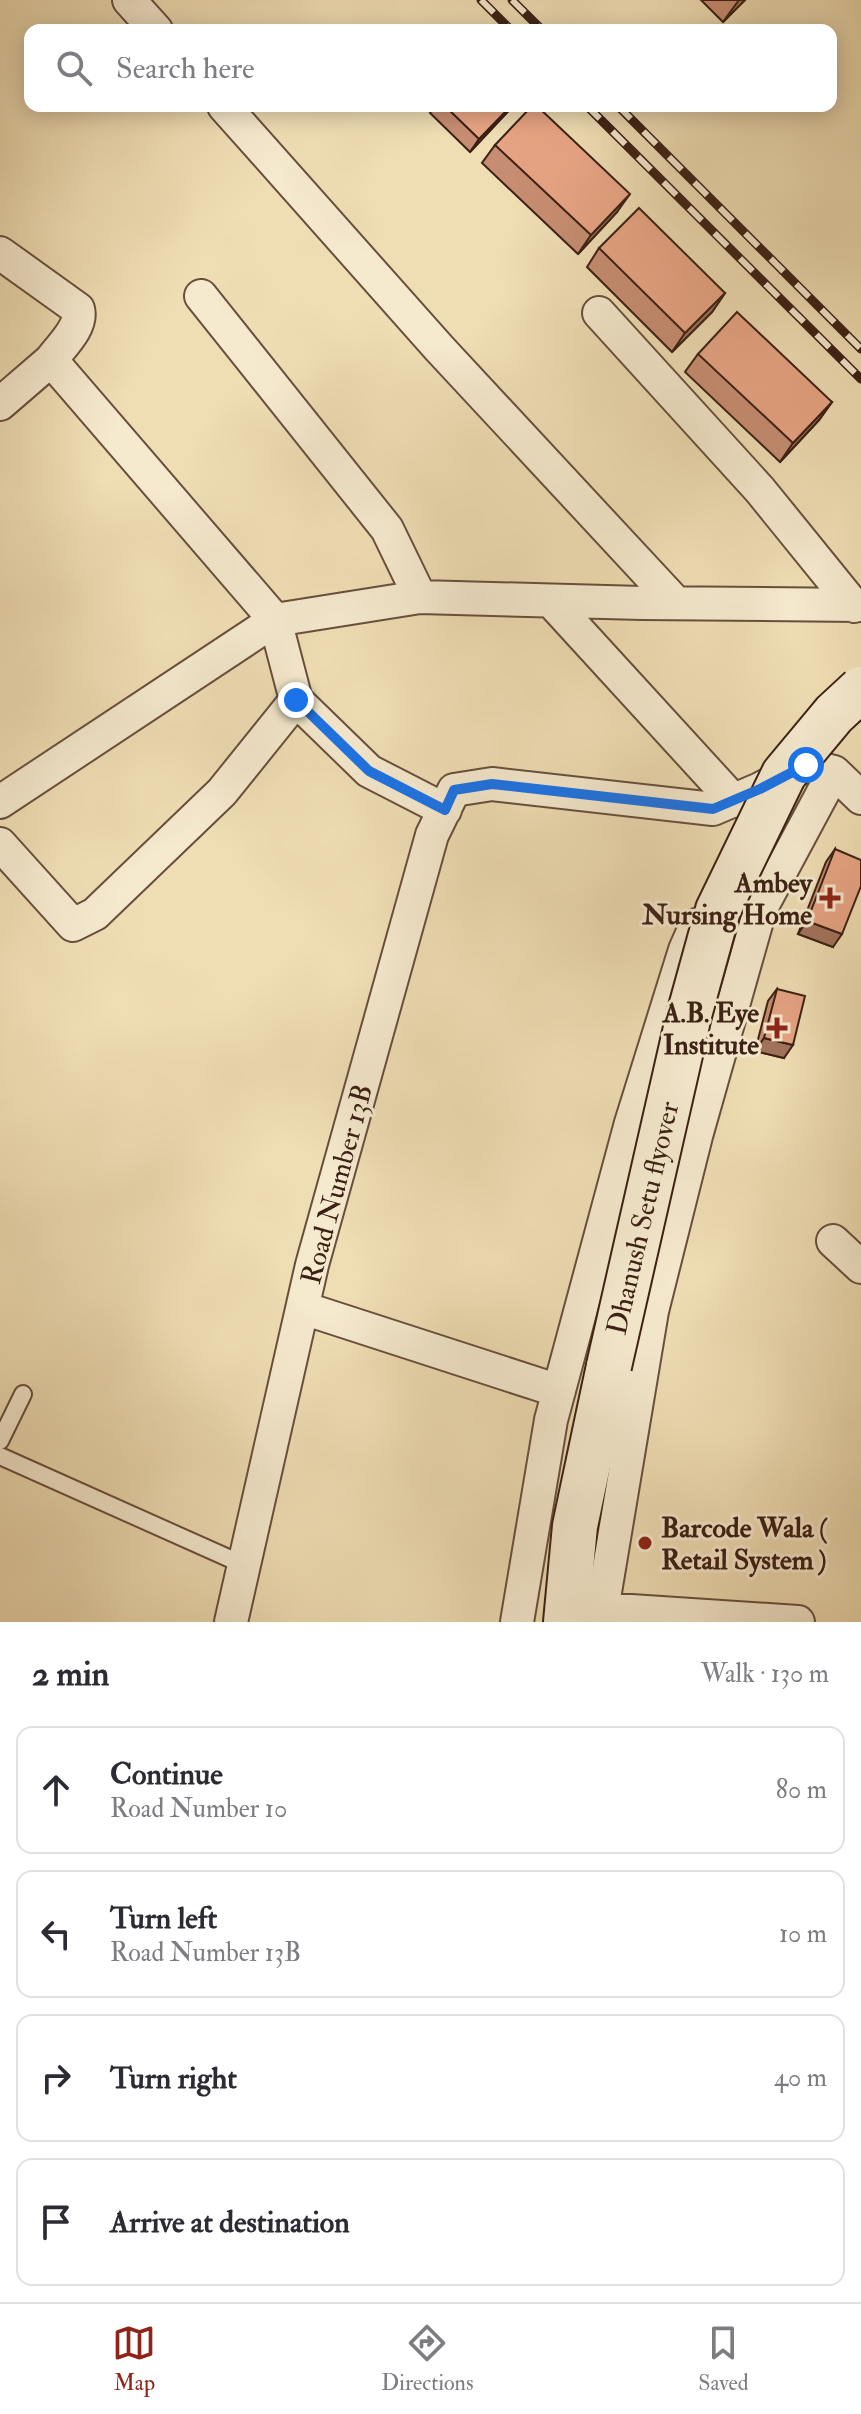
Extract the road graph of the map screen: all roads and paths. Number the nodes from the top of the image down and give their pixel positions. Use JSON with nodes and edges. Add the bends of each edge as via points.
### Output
{"nodes":[{"id":1,"x":129,"y":0,"type":"edge"},
{"id":2,"x":151,"y":24,"type":"edge"},
{"id":3,"x":229,"y":112,"type":"edge"},
{"id":4,"x":0,"y":253,"type":"edge"},
{"id":5,"x":201,"y":296,"type":"dead end"},
{"id":6,"x":599,"y":313,"type":"dead end"},
{"id":7,"x":51,"y":360,"type":"junction"},
{"id":8,"x":0,"y":404,"type":"edge"},
{"id":9,"x":420,"y":597,"type":"junction"},
{"id":10,"x":551,"y":601,"type":"junction"},
{"id":11,"x":675,"y":602,"type":"junction"},
{"id":12,"x":857,"y":606,"type":"edge"},
{"id":13,"x":275,"y":620,"type":"junction"},
{"id":14,"x":861,"y":689,"type":"edge"},
{"id":15,"x":296,"y":700,"type":"junction"},
{"id":16,"x":834,"y":772,"type":"junction"},
{"id":17,"x":747,"y":795,"type":"junction"},
{"id":18,"x":861,"y":798,"type":"edge"},
{"id":19,"x":0,"y":802,"type":"edge"},
{"id":20,"x":445,"y":810,"type":"junction"},
{"id":21,"x":0,"y":844,"type":"edge"},
{"id":22,"x":833,"y":1241,"type":"dead end"},
{"id":23,"x":861,"y":1267,"type":"edge"},
{"id":24,"x":303,"y":1308,"type":"junction"},
{"id":25,"x":559,"y":1391,"type":"junction"},
{"id":26,"x":23,"y":1394,"type":"dead end"},
{"id":27,"x":0,"y":1441,"type":"edge"},
{"id":28,"x":0,"y":1456,"type":"edge"},
{"id":29,"x":244,"y":1565,"type":"junction"},
{"id":30,"x":589,"y":1618,"type":"edge"},
{"id":31,"x":231,"y":1622,"type":"edge"},
{"id":32,"x":517,"y":1622,"type":"edge"},
{"id":33,"x":798,"y":1622,"type":"edge"}],
"edges":[{"from":1,"to":2,"type":"street"},
{"from":3,"to":11,"type":"street"},
{"from":4,"to":7,"type":"street","via":[[78,309],[78,323]]},
{"from":5,"to":9,"type":"street","via":[[387,529]]},
{"from":6,"to":12,"type":"street"},
{"from":7,"to":8,"type":"street"},
{"from":7,"to":13,"type":"street"},
{"from":9,"to":10,"type":"street"},
{"from":9,"to":13,"type":"street"},
{"from":10,"to":11,"type":"street"},
{"from":10,"to":17,"type":"street"},
{"from":11,"to":12,"type":"street"},
{"from":13,"to":15,"type":"street"},
{"from":13,"to":19,"type":"street"},
{"from":14,"to":30,"type":"main road","name":"Dhanush Setu flyover","bridge":true,"via":[[784,774],[718,910],[689,1015],[575,1526]]},
{"from":15,"to":20,"type":"street","via":[[369,771]]},
{"from":15,"to":21,"type":"street","via":[[222,792],[84,920],[73,925]]},
{"from":16,"to":17,"type":"street","via":[[806,765]]},
{"from":16,"to":18,"type":"street"},
{"from":16,"to":30,"type":"street","via":[[760,910],[652,1311]]},
{"from":17,"to":20,"type":"street","name":"Road Number 13B","via":[[713,809],[492,784],[454,790]]},
{"from":17,"to":25,"type":"street","via":[[685,950],[631,1123]]},
{"from":20,"to":24,"type":"street","name":"Road Number 13B","via":[[432,835]]},
{"from":22,"to":23,"type":"street"},
{"from":24,"to":25,"type":"street"},
{"from":24,"to":29,"type":"street","name":"Road Number 13B"},
{"from":25,"to":32,"type":"street"},
{"from":26,"to":27,"type":"lane"},
{"from":28,"to":29,"type":"lane"},
{"from":29,"to":31,"type":"street","name":"Road Number 13B"},
{"from":30,"to":33,"type":"street"}]}
